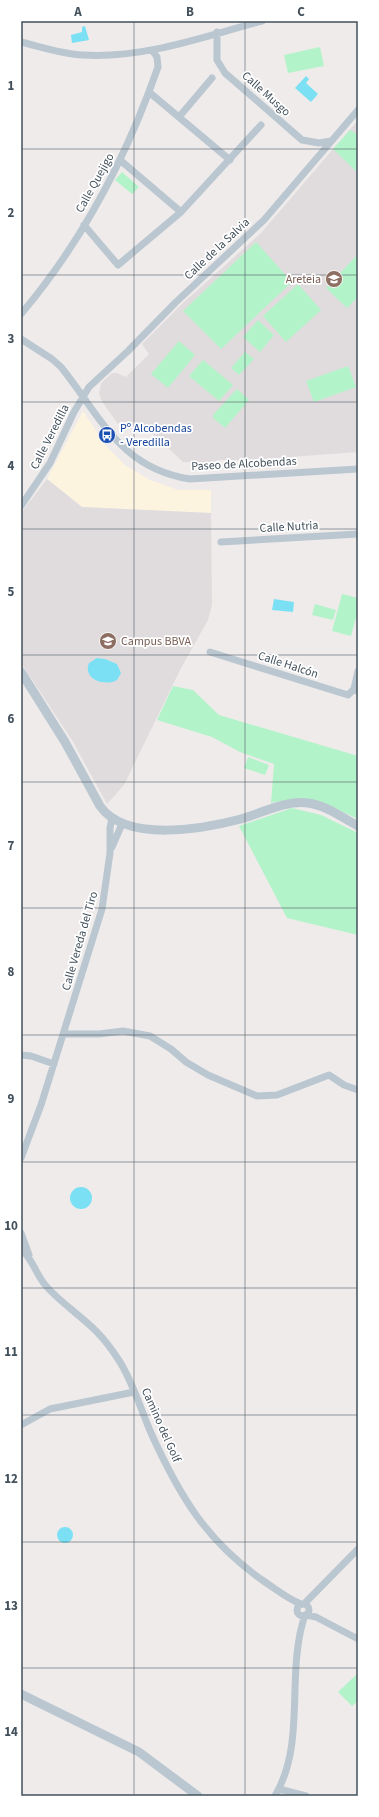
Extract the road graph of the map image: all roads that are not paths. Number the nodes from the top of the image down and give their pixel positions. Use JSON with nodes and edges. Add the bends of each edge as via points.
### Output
{"nodes":[{"id":1,"x":262,"y":21,"type":"edge"},
{"id":2,"x":218,"y":32,"type":"junction"},
{"id":3,"x":21,"y":42,"type":"edge"},
{"id":4,"x":152,"y":50,"type":"junction"},
{"id":5,"x":212,"y":78,"type":"dead end"},
{"id":6,"x":149,"y":92,"type":"junction"},
{"id":7,"x":358,"y":110,"type":"edge"},
{"id":8,"x":179,"y":117,"type":"junction"},
{"id":9,"x":261,"y":125,"type":"dead end"},
{"id":10,"x":331,"y":141,"type":"junction"},
{"id":11,"x":120,"y":160,"type":"junction"},
{"id":12,"x":230,"y":160,"type":"junction"},
{"id":13,"x":181,"y":212,"type":"junction"},
{"id":14,"x":84,"y":224,"type":"junction"},
{"id":15,"x":21,"y":314,"type":"edge"},
{"id":16,"x":21,"y":338,"type":"edge"},
{"id":17,"x":84,"y":397,"type":"junction"},
{"id":18,"x":358,"y":469,"type":"edge"},
{"id":19,"x":21,"y":506,"type":"edge"},
{"id":20,"x":358,"y":534,"type":"edge"},
{"id":21,"x":221,"y":542,"type":"dead end"},
{"id":22,"x":210,"y":652,"type":"dead end"},
{"id":23,"x":358,"y":671,"type":"edge"},
{"id":24,"x":21,"y":672,"type":"edge"},
{"id":25,"x":356,"y":690,"type":"edge"},
{"id":26,"x":112,"y":818,"type":"junction"},
{"id":27,"x":122,"y":824,"type":"junction"},
{"id":28,"x":358,"y":826,"type":"edge"},
{"id":29,"x":110,"y":853,"type":"junction"},
{"id":30,"x":63,"y":1034,"type":"junction"},
{"id":31,"x":21,"y":1055,"type":"edge"},
{"id":32,"x":54,"y":1064,"type":"junction"},
{"id":33,"x":358,"y":1090,"type":"edge"},
{"id":34,"x":21,"y":1158,"type":"edge"},
{"id":35,"x":21,"y":1233,"type":"edge"},
{"id":36,"x":21,"y":1238,"type":"edge"},
{"id":37,"x":21,"y":1249,"type":"edge"},
{"id":38,"x":32,"y":1263,"type":"junction"},
{"id":39,"x":134,"y":1392,"type":"junction"},
{"id":40,"x":21,"y":1425,"type":"edge"},
{"id":41,"x":358,"y":1549,"type":"edge"},
{"id":42,"x":304,"y":1610,"type":"junction"},
{"id":43,"x":358,"y":1638,"type":"edge"},
{"id":44,"x":21,"y":1694,"type":"edge"},
{"id":45,"x":279,"y":1789,"type":"junction"},
{"id":46,"x":198,"y":1796,"type":"edge"},
{"id":47,"x":275,"y":1796,"type":"edge"},
{"id":48,"x":306,"y":1796,"type":"edge"}],
"edges":[{"from":1,"to":2,"type":"street"},
{"from":2,"to":4,"type":"street"},
{"from":2,"to":10,"type":"street","name":"Calle Musgo","via":[[217,60],[224,73],[302,140],[318,143]]},
{"from":3,"to":4,"type":"street","via":[[84,55]]},
{"from":4,"to":6,"type":"street","name":"Calle Quejigo","via":[[158,61]]},
{"from":5,"to":8,"type":"street"},
{"from":6,"to":8,"type":"street"},
{"from":6,"to":11,"type":"street","name":"Calle Quejigo"},
{"from":7,"to":10,"type":"street","name":"Calle de la Salvia"},
{"from":8,"to":12,"type":"street"},
{"from":9,"to":12,"type":"street"},
{"from":10,"to":17,"type":"street","name":"Calle de la Salvia","via":[[264,220],[94,381]]},
{"from":11,"to":13,"type":"street"},
{"from":11,"to":14,"type":"street","name":"Calle Quejigo"},
{"from":12,"to":13,"type":"street"},
{"from":13,"to":14,"type":"street","via":[[118,265]]},
{"from":14,"to":15,"type":"street","name":"Calle Quejigo","via":[[51,275]]},
{"from":16,"to":17,"type":"street","name":"Paseo de Alcobendas","via":[[52,359]]},
{"from":17,"to":18,"type":"street","name":"Paseo de Alcobendas","via":[[125,451],[149,467],[176,476],[205,479]]},
{"from":17,"to":19,"type":"street","name":"Calle Veredilla","via":[[74,412],[50,463]]},
{"from":20,"to":21,"type":"street","name":"Calle Nutria"},
{"from":22,"to":25,"type":"street","name":"Calle Halcón","via":[[348,695]]},
{"from":23,"to":25,"type":"street"},
{"from":24,"to":26,"type":"street","via":[[62,736],[100,806]]},
{"from":26,"to":27,"type":"street"},
{"from":26,"to":29,"type":"street","name":"Calle Vereda del Tiro"},
{"from":27,"to":28,"type":"street","via":[[144,829],[189,828],[239,819],[291,804],[309,803]]},
{"from":27,"to":29,"type":"street","name":"Calle Vereda del Tiro"},
{"from":29,"to":30,"type":"street","name":"Calle Vereda del Tiro","via":[[102,909]]},
{"from":30,"to":32,"type":"street","name":"Calle Vereda del Tiro"},
{"from":30,"to":33,"type":"street","via":[[123,1031],[150,1036],[208,1075],[257,1096],[278,1096],[329,1075]]},
{"from":31,"to":32,"type":"street"},
{"from":32,"to":34,"type":"street","name":"Calle Vereda del Tiro"},
{"from":35,"to":36,"type":"street"},
{"from":36,"to":38,"type":"street"},
{"from":37,"to":38,"type":"street","name":"Camino del Golf"},
{"from":38,"to":39,"type":"street","name":"Camino del Golf","via":[[46,1286],[106,1342],[121,1363]]},
{"from":39,"to":40,"type":"street","via":[[50,1409]]},
{"from":39,"to":42,"type":"street","name":"Camino del Golf","via":[[168,1468],[195,1515],[246,1569]]},
{"from":41,"to":42,"type":"street","via":[[316,1593]]},
{"from":42,"to":43,"type":"street"},
{"from":42,"to":45,"type":"street","via":[[295,1684],[294,1738]]},
{"from":44,"to":46,"type":"street","via":[[139,1752]]},
{"from":45,"to":47,"type":"street"},
{"from":45,"to":48,"type":"street"}]}
